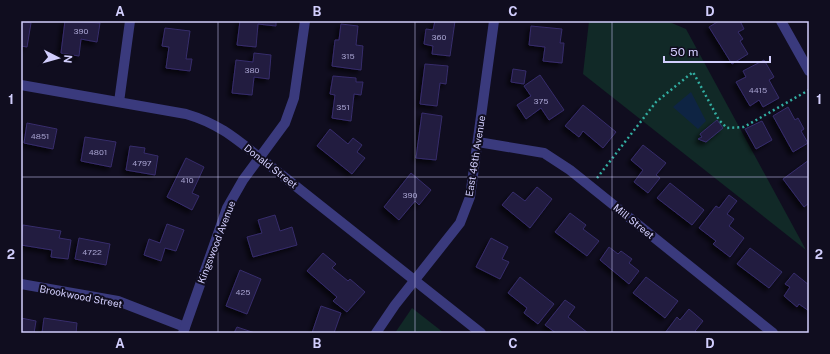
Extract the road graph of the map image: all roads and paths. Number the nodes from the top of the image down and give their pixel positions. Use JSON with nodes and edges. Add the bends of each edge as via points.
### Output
{"nodes":[{"id":1,"x":130,"y":21,"type":"edge"},
{"id":2,"x":305,"y":21,"type":"edge"},
{"id":3,"x":494,"y":21,"type":"edge"},
{"id":4,"x":781,"y":21,"type":"edge"},
{"id":5,"x":809,"y":71,"type":"edge"},
{"id":6,"x":21,"y":85,"type":"edge"},
{"id":7,"x":809,"y":90,"type":"edge"},
{"id":8,"x":120,"y":102,"type":"junction"},
{"id":9,"x":478,"y":142,"type":"junction"},
{"id":10,"x":259,"y":157,"type":"junction"},
{"id":11,"x":590,"y":186,"type":"junction"},
{"id":12,"x":415,"y":280,"type":"junction"},
{"id":13,"x":21,"y":284,"type":"edge"},
{"id":14,"x":184,"y":330,"type":"edge"},
{"id":15,"x":376,"y":333,"type":"edge"},
{"id":16,"x":481,"y":333,"type":"edge"},
{"id":17,"x":773,"y":333,"type":"edge"}],
"edges":[{"from":1,"to":8,"type":"street"},
{"from":2,"to":10,"type":"street","name":"Kingswood Avenue","via":[[294,98],[285,123]]},
{"from":3,"to":9,"type":"street","name":"East 46th Avenue"},
{"from":4,"to":5,"type":"street"},
{"from":6,"to":8,"type":"street","name":"Donald Street"},
{"from":7,"to":11,"type":"path","via":[[744,127],[727,128],[719,120],[693,72],[656,102]]},
{"from":8,"to":10,"type":"street","name":"Donald Street","via":[[207,120],[226,131]]},
{"from":9,"to":11,"type":"street","name":"Mill Street","via":[[544,153]]},
{"from":9,"to":12,"type":"street","name":"East 46th Avenue","via":[[470,196],[460,223]]},
{"from":10,"to":12,"type":"street","name":"Donald Street"},
{"from":10,"to":14,"type":"street","name":"Kingswood Avenue","via":[[227,208]]},
{"from":11,"to":17,"type":"street","name":"Mill Street"},
{"from":12,"to":15,"type":"street","name":"East 46th Avenue"},
{"from":12,"to":16,"type":"street","name":"Donald Street"},
{"from":13,"to":14,"type":"street","name":"Brookwood Street","via":[[118,301]]}]}
